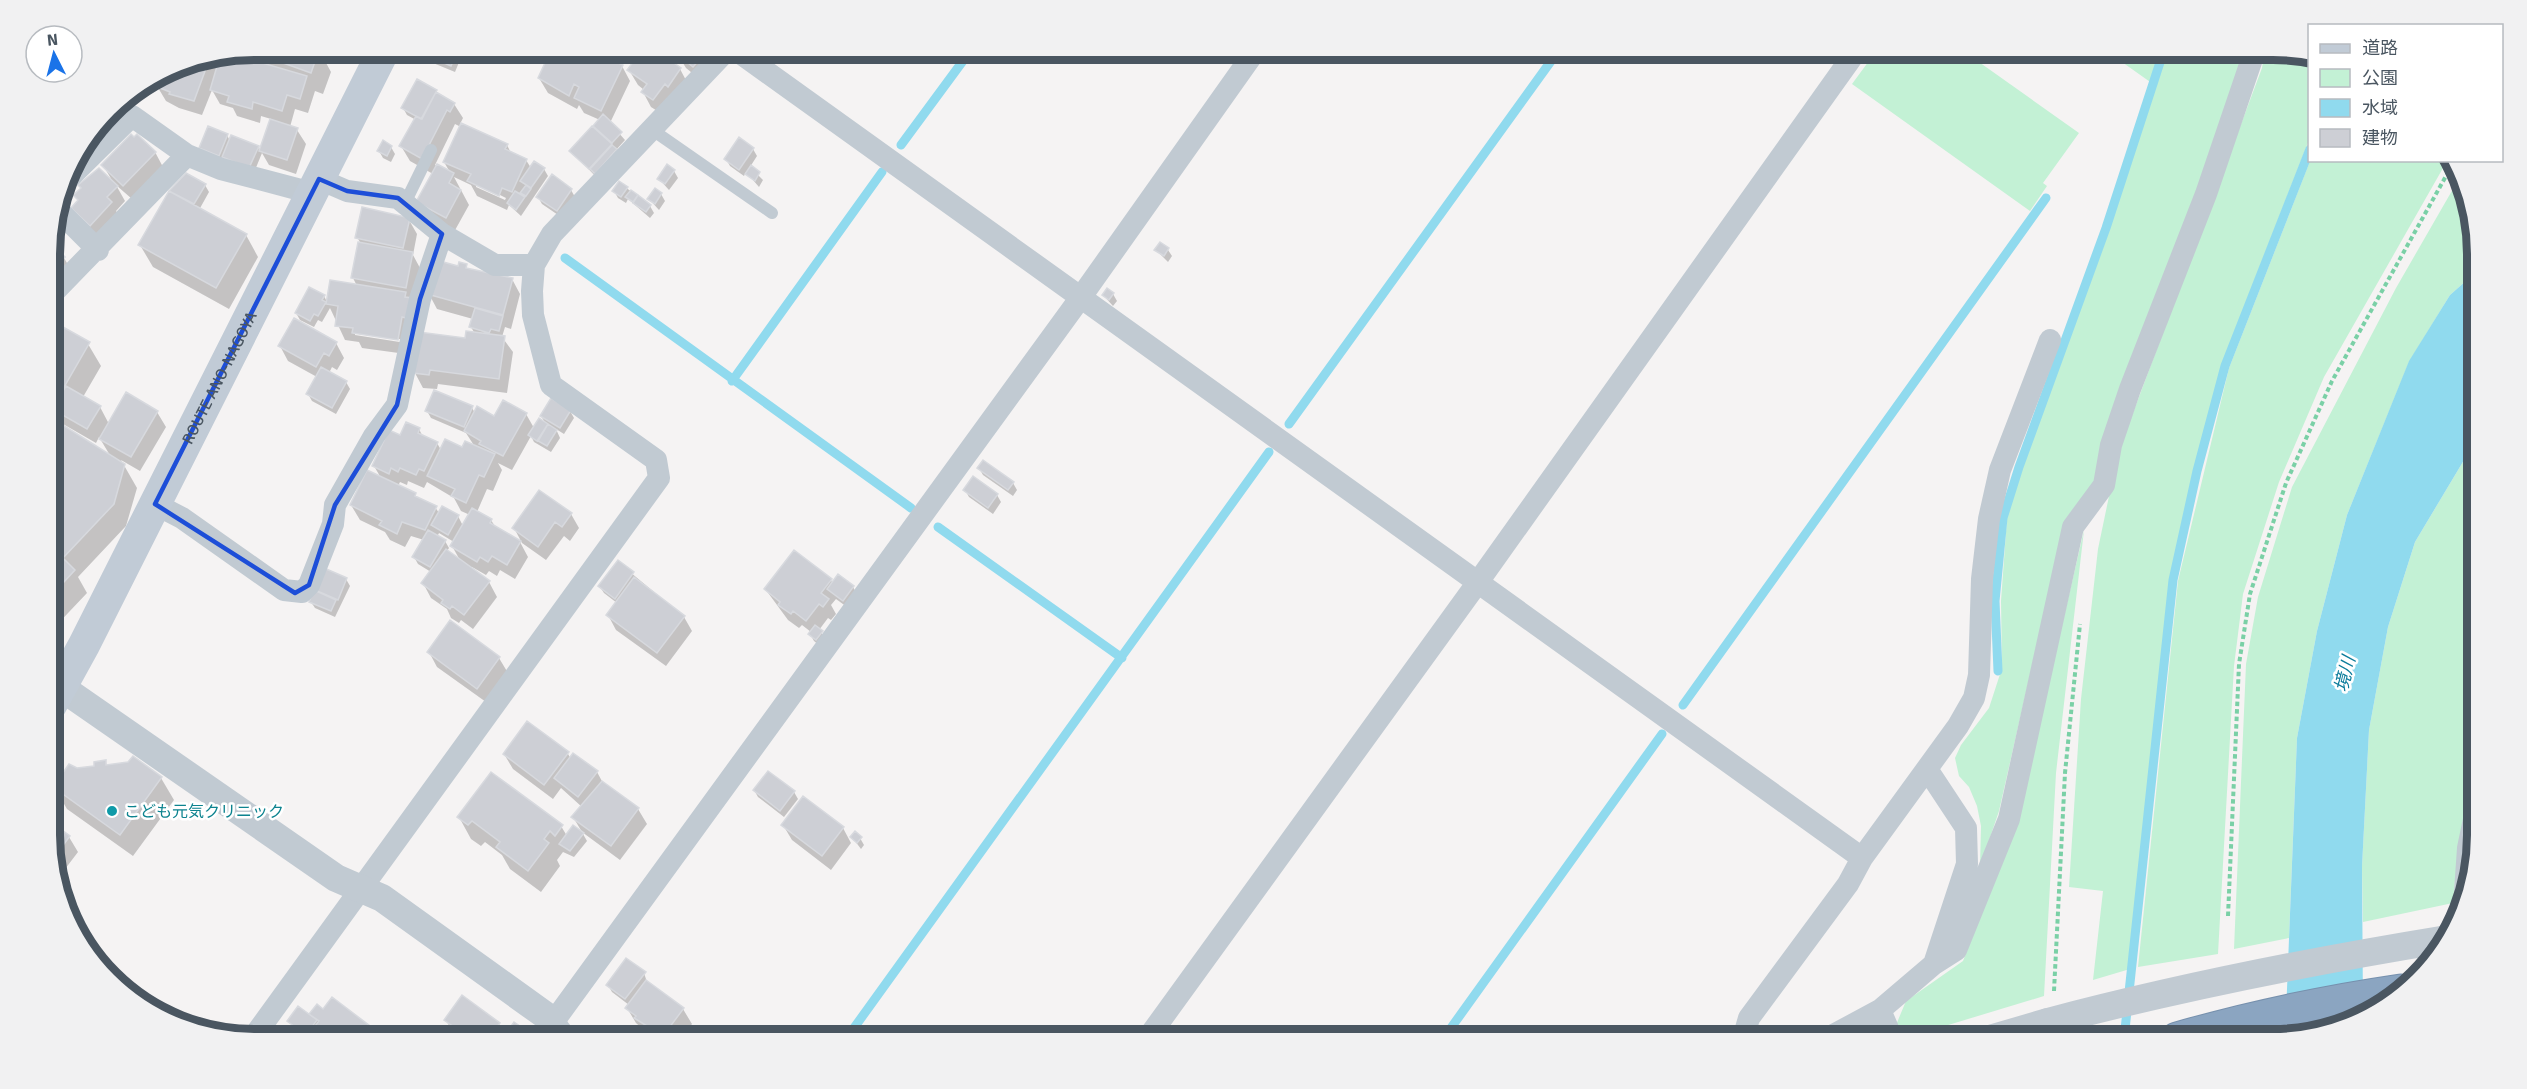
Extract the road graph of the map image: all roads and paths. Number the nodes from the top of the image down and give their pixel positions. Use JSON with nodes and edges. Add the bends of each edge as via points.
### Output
{"nodes":[{"id":1,"x":379,"y":60,"type":"edge"},
{"id":2,"x":717,"y":60,"type":"edge"},
{"id":3,"x":750,"y":60,"type":"edge"},
{"id":4,"x":1249,"y":60,"type":"edge"},
{"id":5,"x":1850,"y":60,"type":"edge"},
{"id":6,"x":2252,"y":60,"type":"edge"},
{"id":7,"x":124,"y":110,"type":"edge"},
{"id":8,"x":651,"y":129,"type":"junction"},
{"id":9,"x":431,"y":150,"type":"dead end"},
{"id":10,"x":89,"y":153,"type":"edge"},
{"id":11,"x":187,"y":155,"type":"junction"},
{"id":12,"x":2448,"y":172,"type":"edge"},
{"id":13,"x":315,"y":186,"type":"junction"},
{"id":14,"x":405,"y":203,"type":"junction"},
{"id":15,"x":772,"y":213,"type":"dead end"},
{"id":16,"x":64,"y":216,"type":"edge"},
{"id":17,"x":442,"y":234,"type":"junction"},
{"id":18,"x":98,"y":250,"type":"junction"},
{"id":19,"x":534,"y":265,"type":"junction"},
{"id":20,"x":60,"y":286,"type":"edge"},
{"id":21,"x":1081,"y":297,"type":"junction"},
{"id":22,"x":2050,"y":340,"type":"dead end"},
{"id":23,"x":155,"y":504,"type":"junction"},
{"id":24,"x":1478,"y":582,"type":"junction"},
{"id":25,"x":2082,"y":613,"type":"dead end"},
{"id":26,"x":60,"y":688,"type":"edge"},
{"id":27,"x":60,"y":699,"type":"edge"},
{"id":28,"x":1928,"y":769,"type":"junction"},
{"id":29,"x":1862,"y":858,"type":"junction"},
{"id":30,"x":360,"y":888,"type":"junction"},
{"id":31,"x":2228,"y":916,"type":"dead end"},
{"id":32,"x":2435,"y":941,"type":"edge"},
{"id":33,"x":1934,"y":964,"type":"junction"},
{"id":34,"x":2384,"y":994,"type":"edge"},
{"id":35,"x":2051,"y":1012,"type":"junction"},
{"id":36,"x":259,"y":1029,"type":"edge"},
{"id":37,"x":549,"y":1029,"type":"edge"},
{"id":38,"x":556,"y":1029,"type":"edge"},
{"id":39,"x":1154,"y":1029,"type":"edge"},
{"id":40,"x":1746,"y":1029,"type":"edge"},
{"id":41,"x":1858,"y":1029,"type":"edge"},
{"id":42,"x":2013,"y":1029,"type":"edge"},
{"id":43,"x":2221,"y":1029,"type":"edge"}],
"edges":[{"from":1,"to":13,"type":"main road","name":"ROUTE ANO-NAGOYA"},
{"from":2,"to":8,"type":"street"},
{"from":3,"to":21,"type":"street"},
{"from":4,"to":21,"type":"street"},
{"from":5,"to":24,"type":"street"},
{"from":6,"to":33,"type":"street","via":[[2206,194],[2130,389],[2111,445],[2104,485],[2073,527],[2009,819],[1956,950]]},
{"from":7,"to":10,"type":"street"},
{"from":7,"to":11,"type":"street"},
{"from":8,"to":15,"type":"lane"},
{"from":8,"to":19,"type":"street","via":[[552,234]]},
{"from":9,"to":14,"type":"lane"},
{"from":11,"to":13,"type":"street","via":[[221,169]]},
{"from":11,"to":18,"type":"street"},
{"from":12,"to":31,"type":"path","via":[[2332,381],[2286,483],[2250,594],[2239,664]]},
{"from":13,"to":14,"type":"street","via":[[398,198]]},
{"from":13,"to":23,"type":"main road","name":"ROUTE ANO-NAGOYA"},
{"from":14,"to":17,"type":"street"},
{"from":16,"to":18,"type":"street"},
{"from":17,"to":19,"type":"street","via":[[495,265]]},
{"from":17,"to":23,"type":"street","via":[[420,298],[397,405],[374,436],[335,506],[333,524],[309,585],[302,592],[284,590],[182,518]]},
{"from":18,"to":20,"type":"street"},
{"from":19,"to":30,"type":"street","via":[[533,315],[551,386],[656,460],[659,478]]},
{"from":21,"to":24,"type":"street"},
{"from":21,"to":38,"type":"street"},
{"from":22,"to":28,"type":"street","via":[[2000,470],[1989,519],[1982,579],[1979,675],[1974,698]]},
{"from":23,"to":26,"type":"main road","name":"ROUTE ANO-NAGOYA"},
{"from":24,"to":29,"type":"street"},
{"from":24,"to":39,"type":"street"},
{"from":25,"to":35,"type":"path","via":[[2065,773]]},
{"from":27,"to":30,"type":"street","via":[[336,878]]},
{"from":28,"to":29,"type":"street"},
{"from":28,"to":33,"type":"street","via":[[1966,828],[1967,864]]},
{"from":29,"to":40,"type":"street","via":[[1848,884],[1749,1018]]},
{"from":30,"to":36,"type":"street"},
{"from":30,"to":37,"type":"street","via":[[382,898],[544,1016]]},
{"from":32,"to":35,"type":"street","bridge":true},
{"from":33,"to":41,"type":"street","via":[[1884,1021]]},
{"from":34,"to":43,"type":"highway"},
{"from":35,"to":42,"type":"street"}]}
